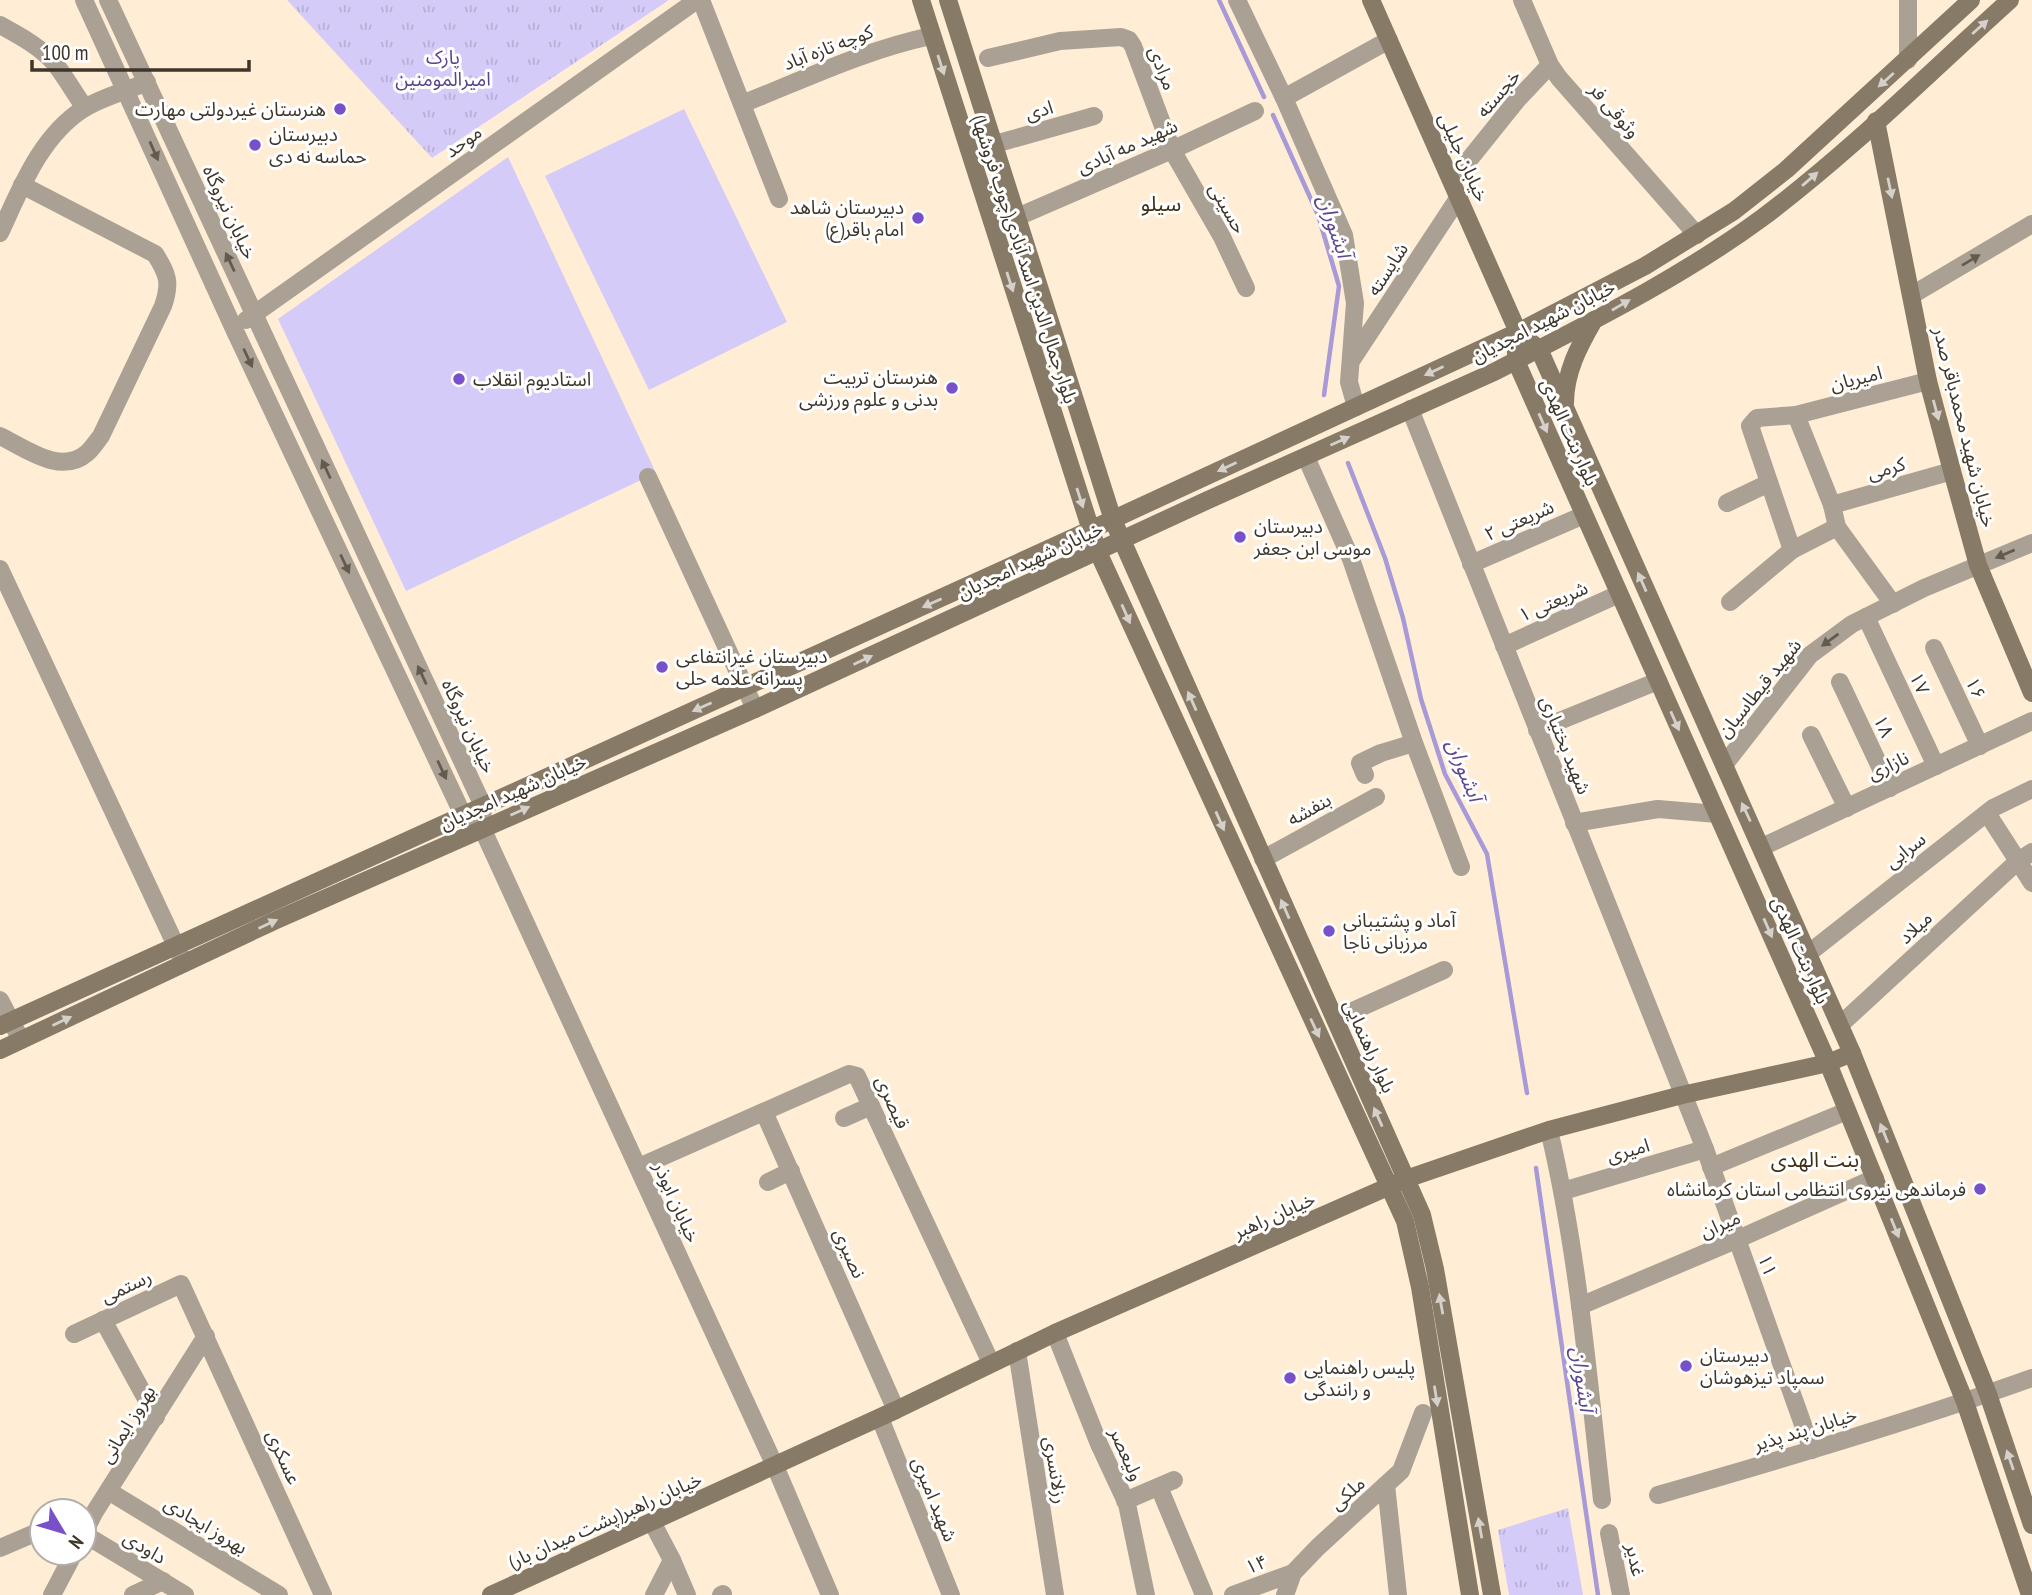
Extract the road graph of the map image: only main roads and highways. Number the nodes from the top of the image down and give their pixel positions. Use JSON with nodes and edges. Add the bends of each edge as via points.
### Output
{"nodes":[{"id":1,"x":921,"y":0,"type":"edge"},
{"id":2,"x":948,"y":0,"type":"edge"},
{"id":3,"x":1371,"y":0,"type":"edge"},
{"id":4,"x":1971,"y":0,"type":"edge"},
{"id":5,"x":2010,"y":0,"type":"edge"},
{"id":6,"x":1876,"y":121,"type":"junction"},
{"id":7,"x":1594,"y":320,"type":"junction"},
{"id":8,"x":1518,"y":332,"type":"junction"},
{"id":9,"x":1539,"y":349,"type":"junction"},
{"id":10,"x":1516,"y":361,"type":"junction"},
{"id":11,"x":1565,"y":410,"type":"junction"},
{"id":12,"x":1113,"y":520,"type":"junction"},
{"id":13,"x":1090,"y":530,"type":"junction"},
{"id":14,"x":1122,"y":541,"type":"junction"},
{"id":15,"x":1098,"y":552,"type":"junction"},
{"id":16,"x":1658,"y":620,"type":"junction"},
{"id":17,"x":1635,"y":630,"type":"junction"},
{"id":18,"x":2031,"y":688,"type":"edge"},
{"id":19,"x":6,"y":1024,"type":"edge"},
{"id":20,"x":0,"y":1050,"type":"edge"},
{"id":21,"x":1852,"y":1053,"type":"junction"},
{"id":22,"x":1828,"y":1063,"type":"junction"},
{"id":23,"x":1406,"y":1179,"type":"junction"},
{"id":24,"x":1389,"y":1187,"type":"junction"},
{"id":25,"x":736,"y":1484,"type":"joint"},
{"id":26,"x":2032,"y":1525,"type":"edge"},
{"id":27,"x":491,"y":1595,"type":"edge"},
{"id":28,"x":1470,"y":1595,"type":"edge"},
{"id":29,"x":1492,"y":1595,"type":"edge"},
{"id":30,"x":2030,"y":1595,"type":"edge"}],
"edges":[{"from":1,"to":13,"type":"main road","name":"بلوار جمال الدین اسد آبادی(چوب فروشها)","one_way":true},
{"from":2,"to":12,"type":"main road","name":"بلوار جمال الدین اسد آبادی(چوب فروشها)"},
{"from":3,"to":8,"type":"main road","name":"خیابان جلیلی"},
{"from":4,"to":8,"type":"main road","name":"خیابان شهید امجدیان","one_way":true,"via":[[1786,170],[1734,211],[1645,266]]},
{"from":6,"to":5,"type":"main road","name":"خیابان شهید امجدیان","one_way":true},
{"from":7,"to":6,"type":"main road","name":"خیابان شهید امجدیان","one_way":true,"via":[[1706,256],[1760,219]]},
{"from":6,"to":18,"type":"main road","name":"خیابان شهید محمدباقر صدر","one_way":true,"via":[[1928,381],[1952,471],[1978,565]]},
{"from":7,"to":9,"type":"main road","name":"خیابان شهید امجدیان"},
{"from":7,"to":11,"type":"main road","via":[[1570,369]]},
{"from":8,"to":9,"type":"main road"},
{"from":8,"to":10,"type":"main road","name":"بلوار بنت الهدی"},
{"from":8,"to":12,"type":"main road","name":"خیابان شهید امجدیان","one_way":true},
{"from":9,"to":10,"type":"main road","name":"خیابان شهید امجدیان"},
{"from":9,"to":11,"type":"main road","name":"بلوار بنت الهدی"},
{"from":14,"to":10,"type":"main road","name":"خیابان شهید امجدیان","one_way":true},
{"from":10,"to":17,"type":"main road","name":"بلوار بنت الهدی","one_way":true},
{"from":16,"to":11,"type":"main road","name":"بلوار بنت الهدی","one_way":true},
{"from":12,"to":13,"type":"main road","name":"خیابان شهید امجدیان"},
{"from":12,"to":14,"type":"main road","name":"بلوار جمال الدین اسد آبادی(چوب فروشها)"},
{"from":13,"to":15,"type":"main road","name":"بلوار جمال الدین اسد آبادی(چوب فروشها)"},
{"from":13,"to":19,"type":"main road","name":"خیابان شهید امجدیان","one_way":true},
{"from":14,"to":15,"type":"main road","name":"خیابان شهید امجدیان"},
{"from":23,"to":14,"type":"main road","name":"بلوار راهنمایی","one_way":true},
{"from":20,"to":15,"type":"main road","name":"خیابان شهید امجدیان","one_way":true},
{"from":15,"to":24,"type":"main road","one_way":true},
{"from":16,"to":17,"type":"main road"},
{"from":21,"to":16,"type":"main road","name":"بلوار بنت الهدی","one_way":true},
{"from":17,"to":22,"type":"main road","name":"بلوار بنت الهدی","one_way":true},
{"from":21,"to":22,"type":"main road","name":"خیابان راهبر"},
{"from":26,"to":21,"type":"main road","name":"بلوار بنت الهدی","one_way":true,"via":[[1988,1394]]},
{"from":22,"to":23,"type":"main road","name":"خیابان راهبر","via":[[1549,1130]]},
{"from":22,"to":30,"type":"main road","name":"بلوار بنت الهدی","one_way":true,"via":[[1965,1402]]},
{"from":23,"to":24,"type":"main road","name":"خیابان راهبر"},
{"from":29,"to":23,"type":"main road","name":"بلوار راهنمایی","one_way":true,"via":[[1435,1269],[1422,1214]]},
{"from":24,"to":25,"type":"main road","name":"خیابان راهبر","via":[[1055,1333]]},
{"from":24,"to":28,"type":"main road","one_way":true,"via":[[1405,1221],[1420,1287]]},
{"from":25,"to":27,"type":"main road","name":"خیابان راهبر(پشت میدان بار)"}]}
